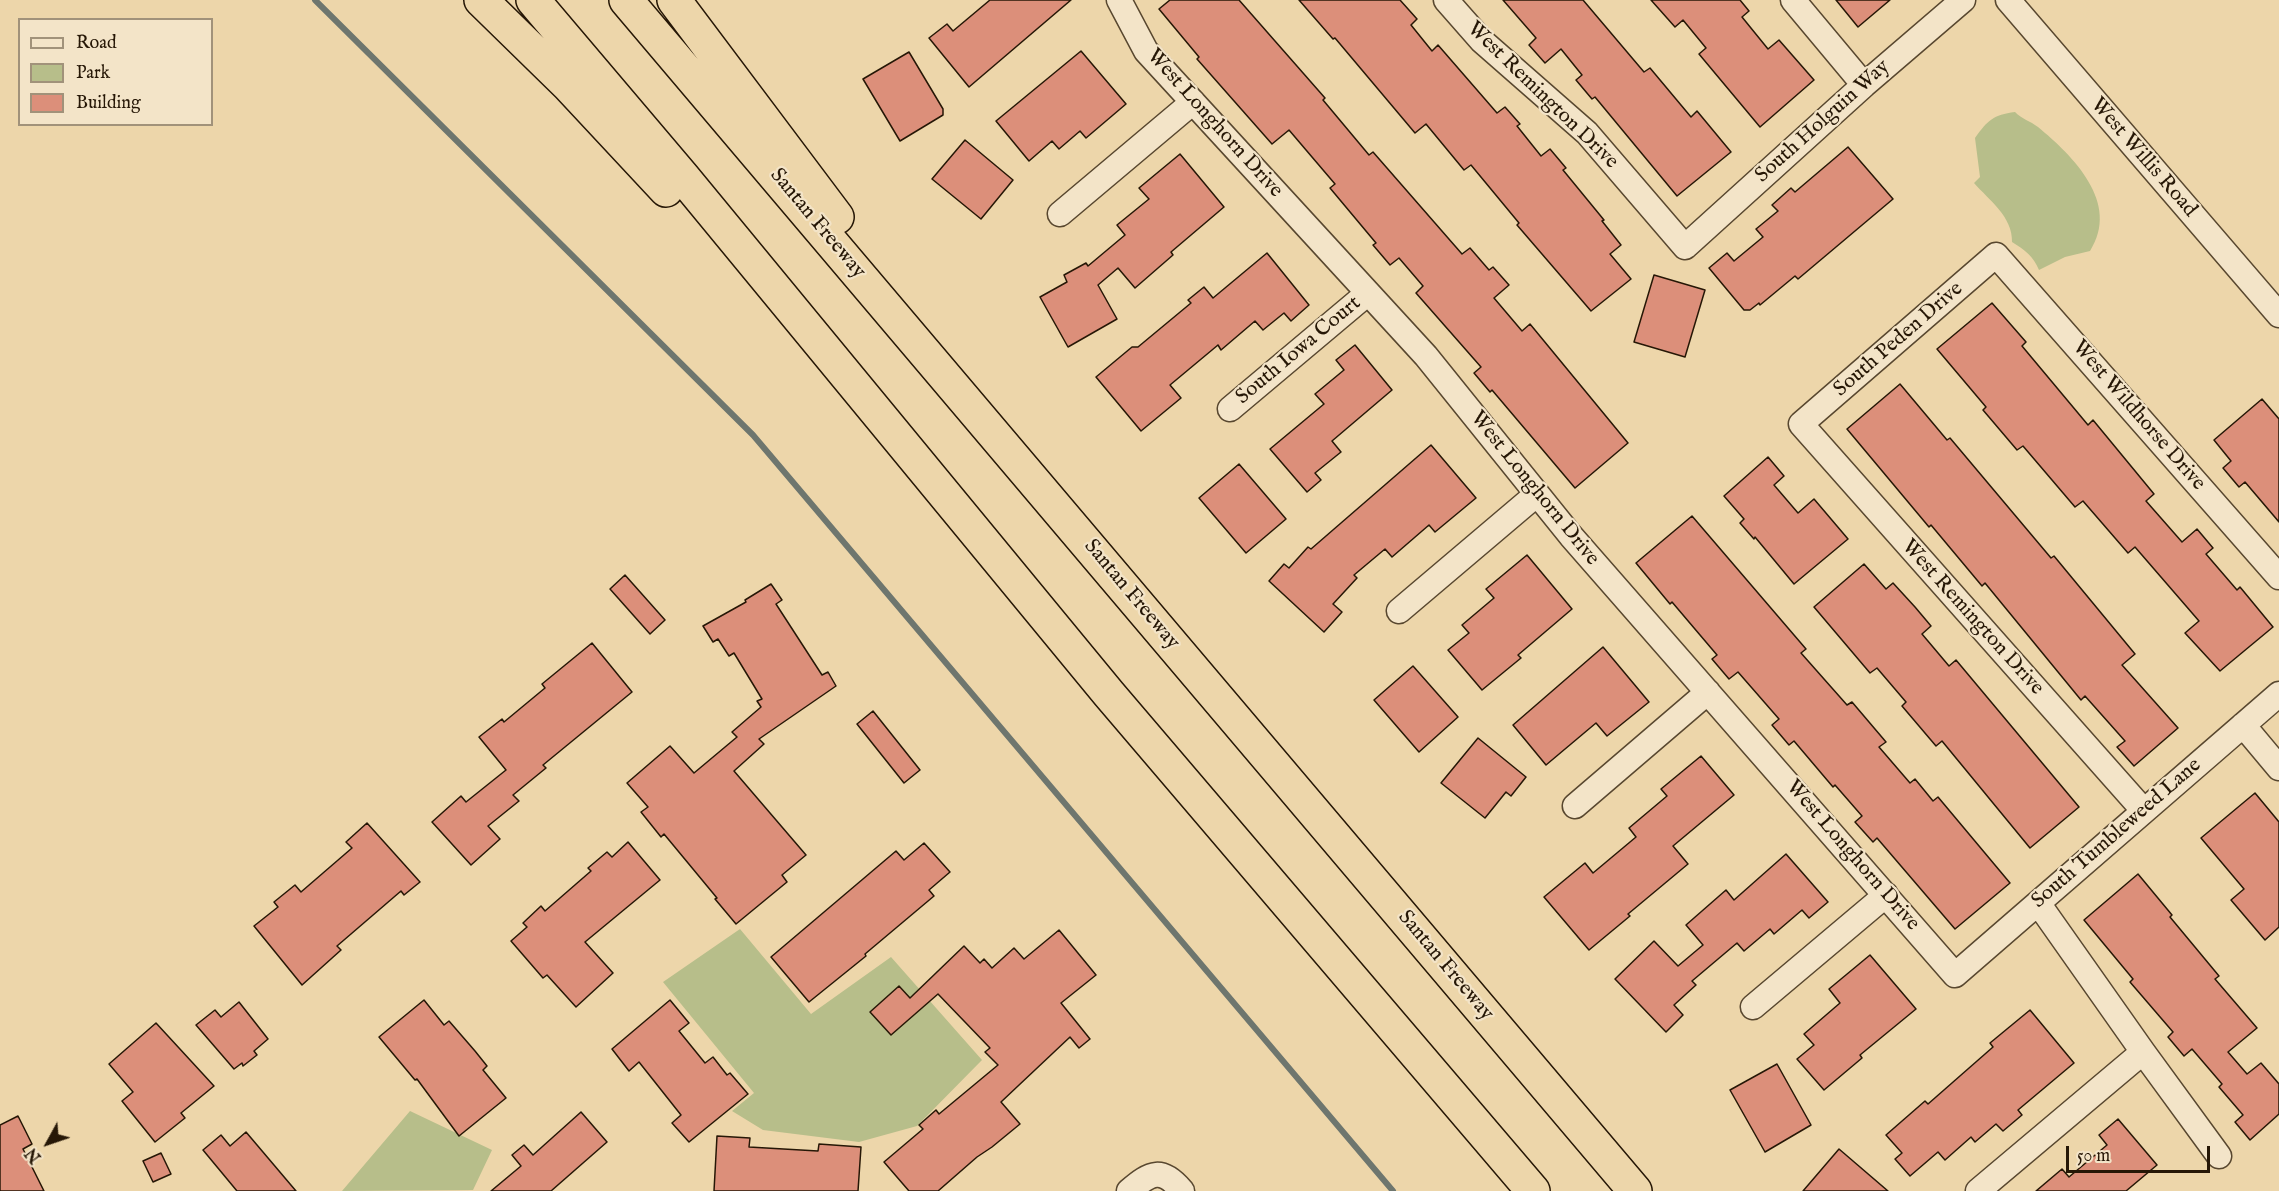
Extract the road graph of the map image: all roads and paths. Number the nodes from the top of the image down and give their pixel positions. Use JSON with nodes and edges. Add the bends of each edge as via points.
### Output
{"nodes":[{"id":1,"x":481,"y":0,"type":"edge"},
{"id":2,"x":533,"y":0,"type":"edge"},
{"id":3,"x":626,"y":0,"type":"edge"},
{"id":4,"x":674,"y":0,"type":"edge"},
{"id":5,"x":1119,"y":0,"type":"edge"},
{"id":6,"x":1446,"y":0,"type":"edge"},
{"id":7,"x":1793,"y":0,"type":"edge"},
{"id":8,"x":1963,"y":0,"type":"edge"},
{"id":9,"x":2008,"y":0,"type":"edge"},
{"id":10,"x":1864,"y":85,"type":"junction"},
{"id":11,"x":1192,"y":102,"type":"junction"},
{"id":12,"x":1060,"y":214,"type":"dead end"},
{"id":13,"x":1685,"y":247,"type":"joint"},
{"id":14,"x":1996,"y":255,"type":"joint"},
{"id":15,"x":1368,"y":293,"type":"junction"},
{"id":16,"x":2279,"y":315,"type":"edge"},
{"id":17,"x":836,"y":362,"type":"junction"},
{"id":18,"x":945,"y":375,"type":"junction"},
{"id":19,"x":1230,"y":409,"type":"dead end"},
{"id":20,"x":1801,"y":424,"type":"joint"},
{"id":21,"x":1537,"y":494,"type":"junction"},
{"id":22,"x":2279,"y":577,"type":"edge"},
{"id":23,"x":1399,"y":610,"type":"dead end"},
{"id":24,"x":1708,"y":692,"type":"junction"},
{"id":25,"x":2279,"y":694,"type":"edge"},
{"id":26,"x":2242,"y":725,"type":"junction"},
{"id":27,"x":2279,"y":768,"type":"edge"},
{"id":28,"x":1575,"y":806,"type":"dead end"},
{"id":29,"x":2144,"y":812,"type":"junction"},
{"id":30,"x":1886,"y":895,"type":"junction"},
{"id":31,"x":2038,"y":903,"type":"junction"},
{"id":32,"x":1955,"y":975,"type":"joint"},
{"id":33,"x":1753,"y":1007,"type":"dead end"},
{"id":34,"x":2143,"y":1052,"type":"junction"},
{"id":35,"x":2219,"y":1156,"type":"dead end"},
{"id":36,"x":1129,"y":1191,"type":"edge"},
{"id":37,"x":1182,"y":1191,"type":"edge"},
{"id":38,"x":1533,"y":1191,"type":"edge"},
{"id":39,"x":1635,"y":1191,"type":"edge"},
{"id":40,"x":1978,"y":1191,"type":"edge"}],
"edges":[{"from":1,"to":17,"type":"highway"},
{"from":2,"to":17,"type":"highway"},
{"from":3,"to":18,"type":"highway","name":"Santan Freeway"},
{"from":4,"to":18,"type":"highway","via":[[879,272]]},
{"from":5,"to":11,"type":"street","name":"West Longhorn Drive","via":[[1146,51]]},
{"from":6,"to":13,"type":"street","name":"West Remington Drive","via":[[1482,41],[1587,133]]},
{"from":7,"to":10,"type":"street"},
{"from":8,"to":10,"type":"street","name":"South Holguin Way"},
{"from":9,"to":16,"type":"street","name":"West Willis Road"},
{"from":10,"to":13,"type":"street","name":"South Holguin Way"},
{"from":11,"to":12,"type":"street"},
{"from":11,"to":15,"type":"street","name":"West Longhorn Drive"},
{"from":14,"to":20,"type":"street","name":"South Peden Drive"},
{"from":14,"to":22,"type":"street","name":"West Wildhorse Drive"},
{"from":15,"to":19,"type":"street","name":"South Iowa Court"},
{"from":15,"to":21,"type":"street","name":"West Longhorn Drive","via":[[1426,356]]},
{"from":17,"to":38,"type":"highway","via":[[1109,694]]},
{"from":18,"to":39,"type":"highway","name":"Santan Freeway"},
{"from":20,"to":29,"type":"street","name":"West Remington Drive"},
{"from":21,"to":23,"type":"street"},
{"from":21,"to":24,"type":"street","name":"West Longhorn Drive"},
{"from":24,"to":28,"type":"street"},
{"from":24,"to":30,"type":"street","name":"West Longhorn Drive"},
{"from":25,"to":26,"type":"street","name":"South Tumbleweed Lane"},
{"from":26,"to":27,"type":"street"},
{"from":26,"to":29,"type":"street","name":"South Tumbleweed Lane"},
{"from":29,"to":31,"type":"street","name":"South Tumbleweed Lane"},
{"from":30,"to":32,"type":"street","name":"West Longhorn Drive"},
{"from":30,"to":33,"type":"street"},
{"from":31,"to":32,"type":"street","name":"South Tumbleweed Lane"},
{"from":31,"to":34,"type":"street"},
{"from":34,"to":35,"type":"street"},
{"from":34,"to":40,"type":"street"},
{"from":36,"to":37,"type":"street","via":[[1153,1174],[1173,1179]]}]}
